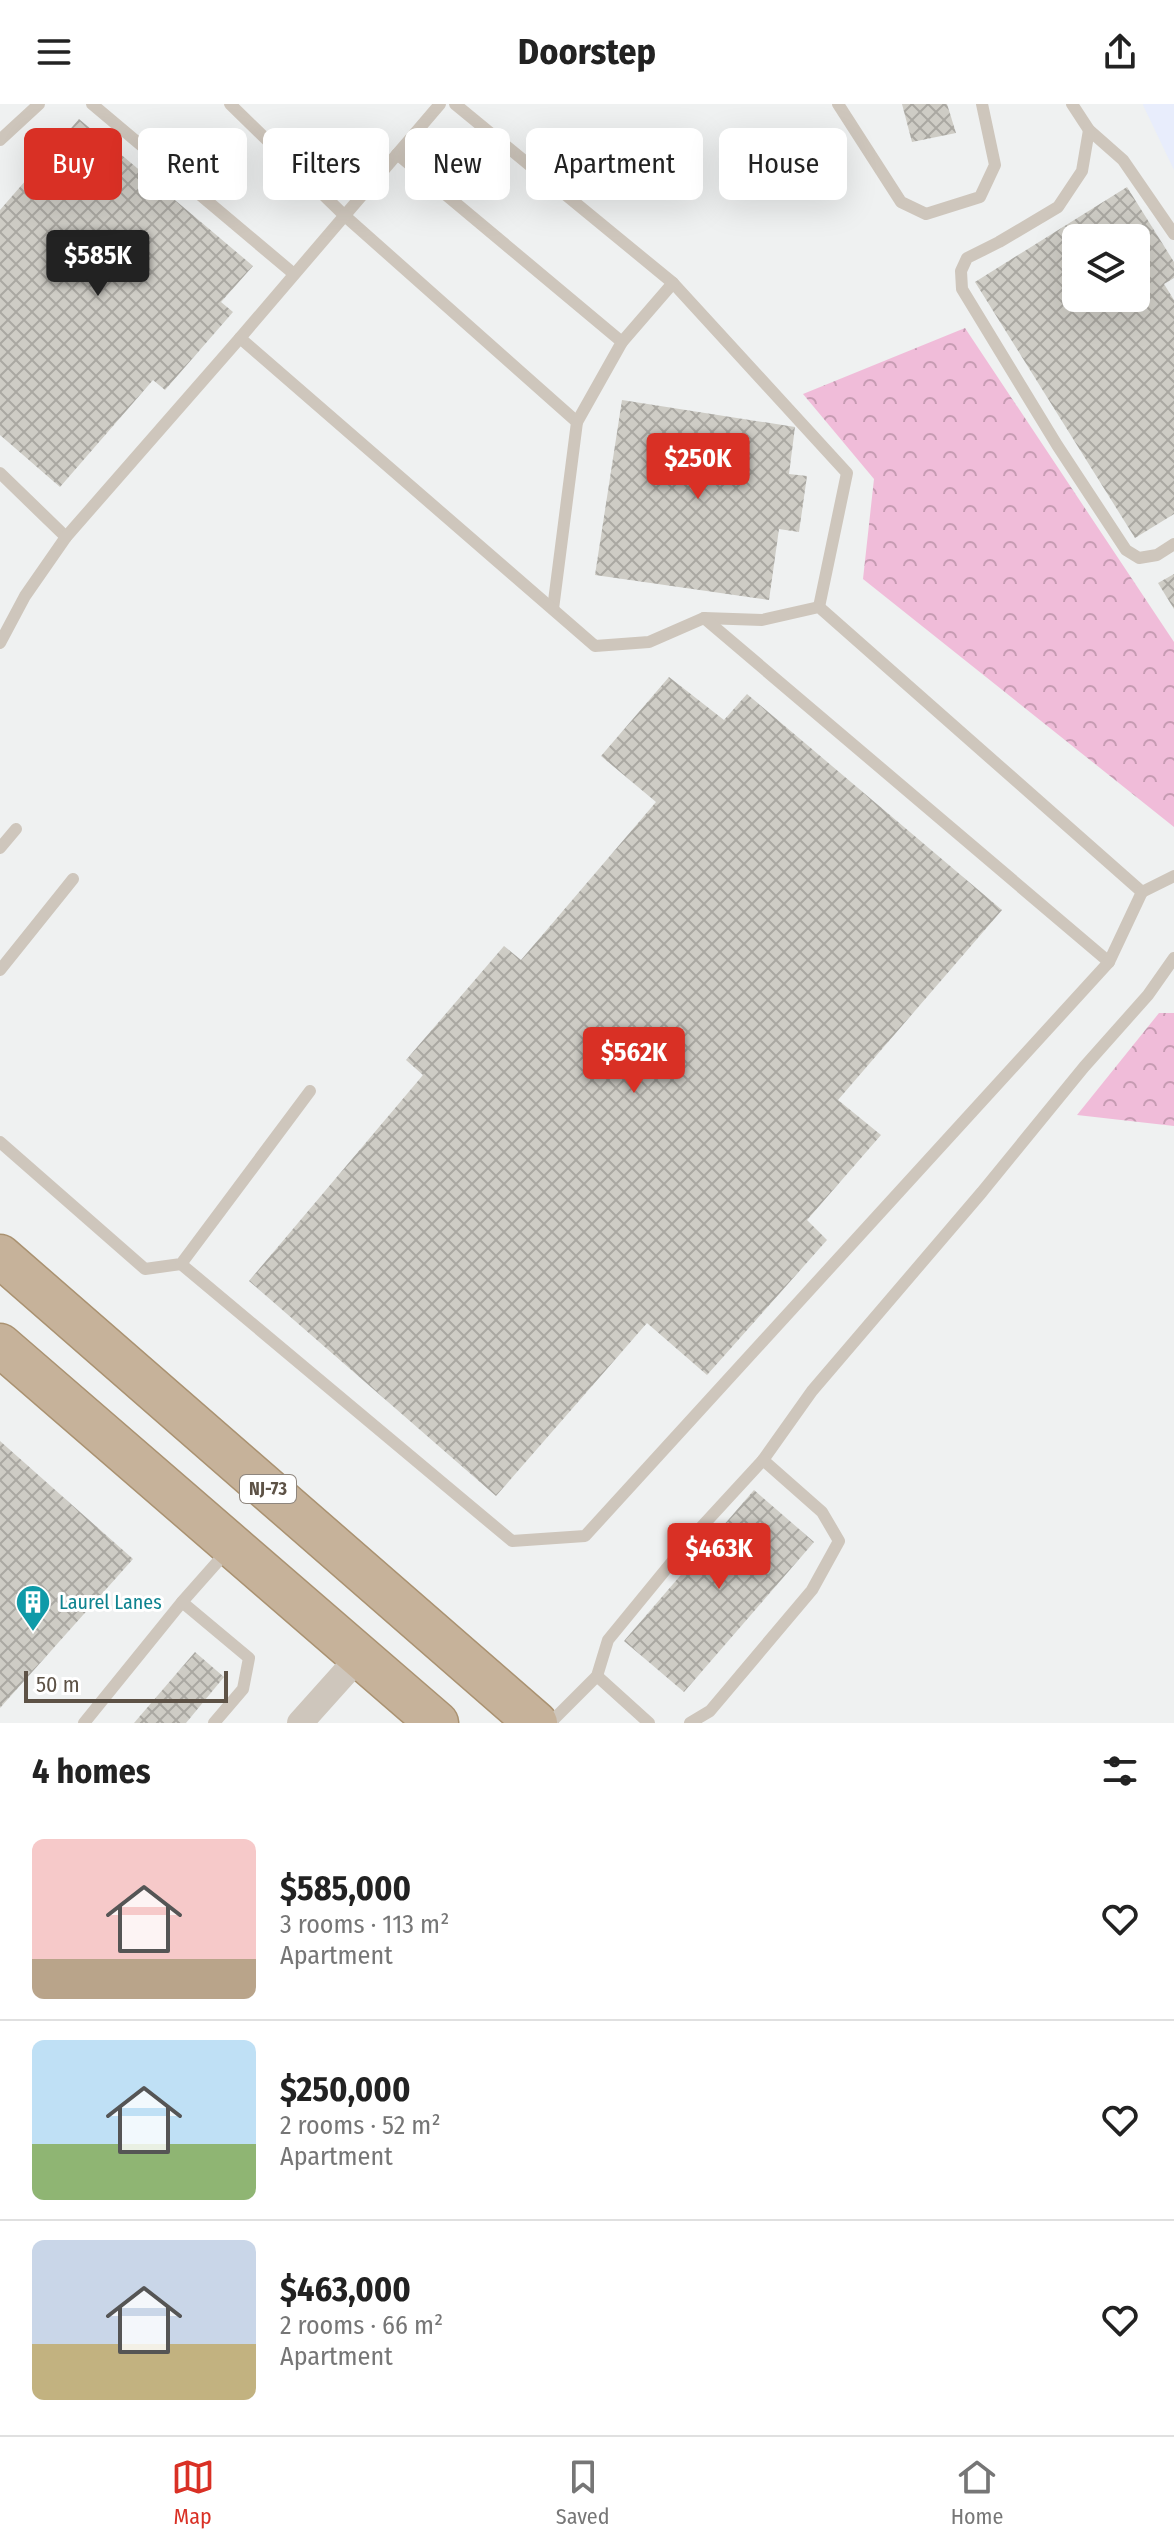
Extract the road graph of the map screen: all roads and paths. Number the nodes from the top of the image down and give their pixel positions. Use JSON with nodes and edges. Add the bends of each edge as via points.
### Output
{"nodes":[{"id":1,"x":39,"y":104,"type":"edge"},
{"id":2,"x":92,"y":104,"type":"edge"},
{"id":3,"x":230,"y":104,"type":"edge"},
{"id":4,"x":440,"y":104,"type":"edge"},
{"id":5,"x":455,"y":104,"type":"edge"},
{"id":6,"x":838,"y":104,"type":"edge"},
{"id":7,"x":982,"y":104,"type":"edge"},
{"id":8,"x":1072,"y":104,"type":"edge"},
{"id":9,"x":1089,"y":130,"type":"junction"},
{"id":10,"x":0,"y":140,"type":"edge"},
{"id":11,"x":397,"y":154,"type":"junction"},
{"id":12,"x":345,"y":216,"type":"junction"},
{"id":13,"x":1174,"y":234,"type":"edge"},
{"id":14,"x":294,"y":274,"type":"junction"},
{"id":15,"x":673,"y":283,"type":"junction"},
{"id":16,"x":240,"y":338,"type":"junction"},
{"id":17,"x":622,"y":342,"type":"junction"},
{"id":18,"x":577,"y":422,"type":"junction"},
{"id":19,"x":0,"y":473,"type":"edge"},
{"id":20,"x":66,"y":537,"type":"junction"},
{"id":21,"x":1174,"y":544,"type":"edge"},
{"id":22,"x":819,"y":607,"type":"junction"},
{"id":23,"x":553,"y":609,"type":"junction"},
{"id":24,"x":704,"y":618,"type":"junction"},
{"id":25,"x":0,"y":643,"type":"edge"},
{"id":26,"x":16,"y":829,"type":"dead end"},
{"id":27,"x":0,"y":848,"type":"edge"},
{"id":28,"x":1174,"y":876,"type":"edge"},
{"id":29,"x":73,"y":879,"type":"dead end"},
{"id":30,"x":1142,"y":892,"type":"junction"},
{"id":31,"x":1174,"y":958,"type":"edge"},
{"id":32,"x":1109,"y":962,"type":"junction"},
{"id":33,"x":0,"y":970,"type":"edge"},
{"id":34,"x":310,"y":1091,"type":"dead end"},
{"id":35,"x":0,"y":1142,"type":"edge"},
{"id":36,"x":0,"y":1256,"type":"edge"},
{"id":37,"x":181,"y":1264,"type":"junction"},
{"id":38,"x":0,"y":1345,"type":"edge"},
{"id":39,"x":763,"y":1460,"type":"junction"},
{"id":40,"x":233,"y":1545,"type":"junction"},
{"id":41,"x":182,"y":1602,"type":"junction"},
{"id":42,"x":360,"y":1656,"type":"junction"},
{"id":43,"x":597,"y":1676,"type":"junction"},
{"id":44,"x":84,"y":1723,"type":"edge"},
{"id":45,"x":214,"y":1723,"type":"edge"},
{"id":46,"x":300,"y":1723,"type":"edge"},
{"id":47,"x":437,"y":1723,"type":"edge"},
{"id":48,"x":536,"y":1723,"type":"edge"},
{"id":49,"x":550,"y":1723,"type":"edge"},
{"id":50,"x":649,"y":1723,"type":"edge"},
{"id":51,"x":690,"y":1723,"type":"edge"}],
"edges":[{"from":1,"to":10,"type":"lane"},
{"from":2,"to":14,"type":"lane"},
{"from":3,"to":12,"type":"lane"},
{"from":4,"to":11,"type":"lane"},
{"from":5,"to":15,"type":"lane"},
{"from":6,"to":7,"type":"lane","via":[[901,202],[926,214],[980,197],[995,165]]},
{"from":8,"to":9,"type":"lane"},
{"from":9,"to":13,"type":"lane","via":[[1123,160]]},
{"from":9,"to":21,"type":"lane","via":[[1082,171],[1058,207],[967,258],[962,289],[1126,550],[1139,558]]},
{"from":11,"to":12,"type":"lane"},
{"from":11,"to":17,"type":"lane"},
{"from":12,"to":14,"type":"lane"},
{"from":12,"to":18,"type":"lane"},
{"from":14,"to":16,"type":"lane"},
{"from":15,"to":17,"type":"lane"},
{"from":15,"to":22,"type":"lane","via":[[847,473]]},
{"from":16,"to":20,"type":"lane"},
{"from":16,"to":23,"type":"lane"},
{"from":17,"to":18,"type":"lane"},
{"from":18,"to":23,"type":"lane"},
{"from":19,"to":20,"type":"lane"},
{"from":20,"to":25,"type":"lane"},
{"from":22,"to":24,"type":"lane","via":[[762,620]]},
{"from":22,"to":30,"type":"lane"},
{"from":23,"to":24,"type":"lane","via":[[595,646],[649,642]]},
{"from":24,"to":32,"type":"lane"},
{"from":26,"to":27,"type":"lane"},
{"from":28,"to":30,"type":"lane"},
{"from":29,"to":33,"type":"lane"},
{"from":30,"to":32,"type":"lane"},
{"from":31,"to":39,"type":"lane","via":[[812,1391]]},
{"from":32,"to":37,"type":"lane","via":[[585,1536],[512,1541]]},
{"from":34,"to":37,"type":"lane"},
{"from":35,"to":37,"type":"lane","via":[[145,1269]]},
{"from":36,"to":48,"type":"highway","number":"NJ-73"},
{"from":38,"to":40,"type":"highway"},
{"from":39,"to":43,"type":"lane","via":[[608,1640]]},
{"from":39,"to":51,"type":"lane","via":[[822,1512],[839,1541],[812,1590],[710,1711]]},
{"from":40,"to":41,"type":"lane"},
{"from":40,"to":42,"type":"highway"},
{"from":41,"to":44,"type":"lane"},
{"from":41,"to":45,"type":"lane","via":[[249,1658],[243,1689]]},
{"from":42,"to":46,"type":"street"},
{"from":42,"to":47,"type":"highway"},
{"from":43,"to":49,"type":"lane"},
{"from":43,"to":50,"type":"lane"}]}
